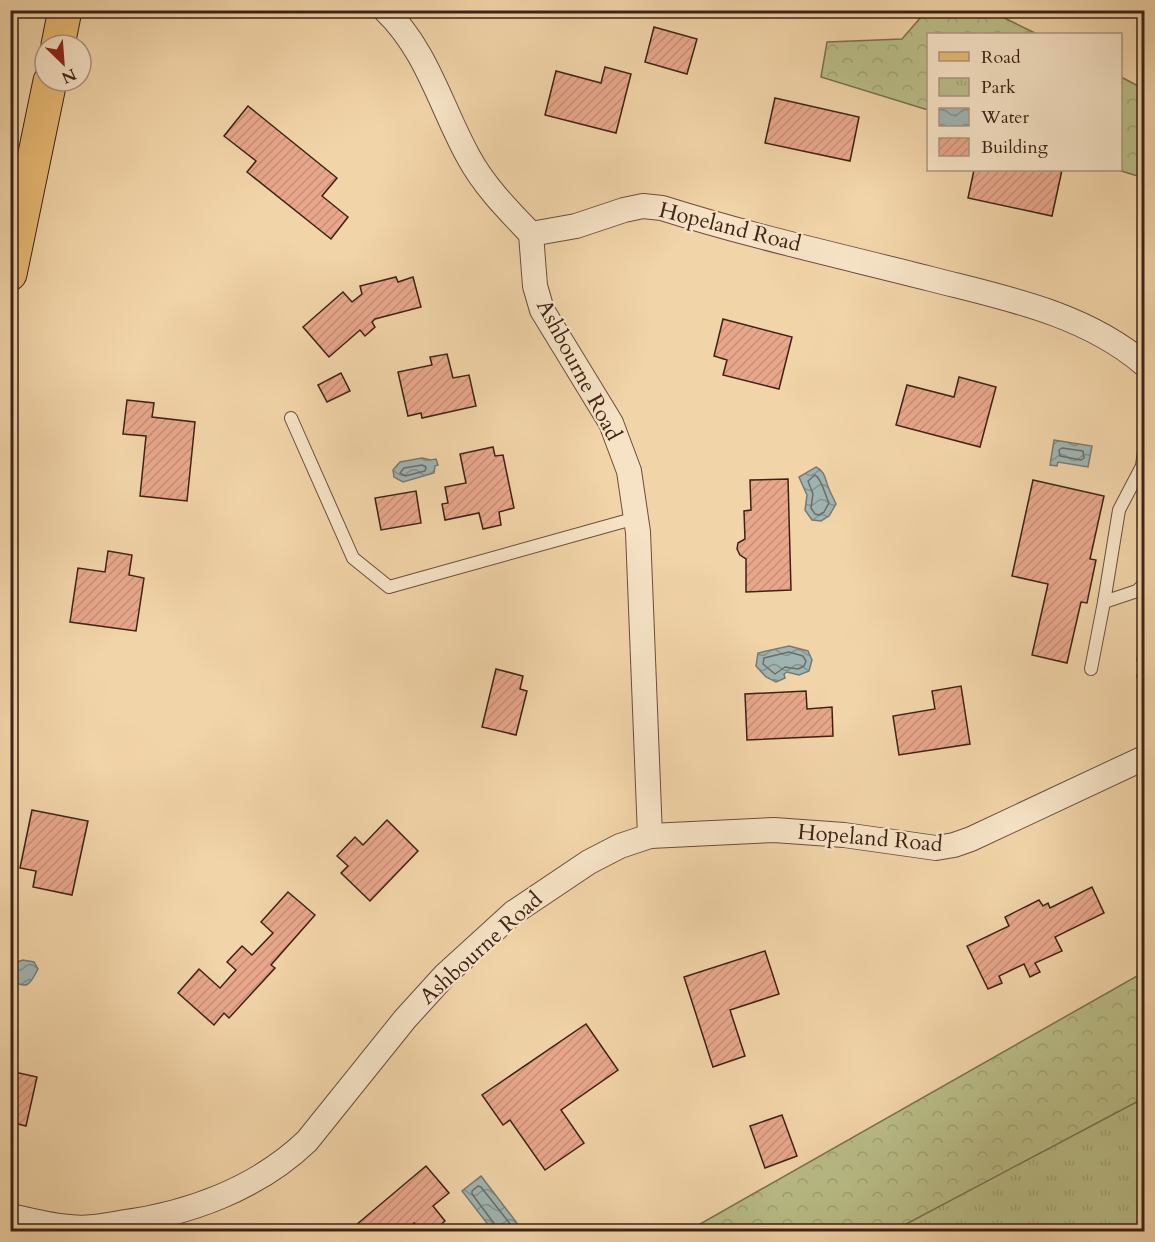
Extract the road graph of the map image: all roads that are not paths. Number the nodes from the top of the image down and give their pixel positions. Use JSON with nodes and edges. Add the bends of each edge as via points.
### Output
{"nodes":[{"id":1,"x":65,"y":10,"type":"edge"},
{"id":2,"x":385,"y":10,"type":"edge"},
{"id":3,"x":60,"y":33,"type":"edge"},
{"id":4,"x":48,"y":93,"type":"edge"},
{"id":5,"x":531,"y":234,"type":"junction"},
{"id":6,"x":10,"y":274,"type":"edge"},
{"id":7,"x":1144,"y":364,"type":"edge"},
{"id":8,"x":291,"y":418,"type":"dead end"},
{"id":9,"x":1144,"y":451,"type":"edge"},
{"id":10,"x":1142,"y":466,"type":"junction"},
{"id":11,"x":1144,"y":480,"type":"edge"},
{"id":12,"x":636,"y":518,"type":"junction"},
{"id":13,"x":1144,"y":584,"type":"edge"},
{"id":14,"x":1104,"y":602,"type":"junction"},
{"id":15,"x":1091,"y":669,"type":"dead end"},
{"id":16,"x":1144,"y":758,"type":"edge"},
{"id":17,"x":650,"y":836,"type":"junction"},
{"id":18,"x":10,"y":1216,"type":"edge"}],
"edges":[{"from":1,"to":3,"type":"main road"},
{"from":2,"to":5,"type":"street","via":[[423,58],[483,181]]},
{"from":4,"to":6,"type":"main road"},
{"from":5,"to":7,"type":"street","name":"Hopeland Road","via":[[565,229],[643,206],[662,208],[1039,307],[1104,337]]},
{"from":5,"to":12,"type":"street","name":"Ashbourne Road","via":[[535,286],[542,310],[611,423],[629,471]]},
{"from":8,"to":12,"type":"lane","via":[[353,558],[389,586]]},
{"from":9,"to":10,"type":"lane"},
{"from":10,"to":11,"type":"lane"},
{"from":10,"to":14,"type":"lane","via":[[1119,510]]},
{"from":12,"to":17,"type":"street","name":"Ashbourne Road"},
{"from":13,"to":14,"type":"lane","via":[[1137,591]]},
{"from":14,"to":15,"type":"lane"},
{"from":16,"to":17,"type":"street","name":"Hopeland Road","via":[[971,839],[945,847],[774,830]]},
{"from":17,"to":18,"type":"street","name":"Ashbourne Road","via":[[589,862],[513,913],[445,975],[405,1019],[307,1141],[254,1181],[157,1218],[69,1227]]}]}
